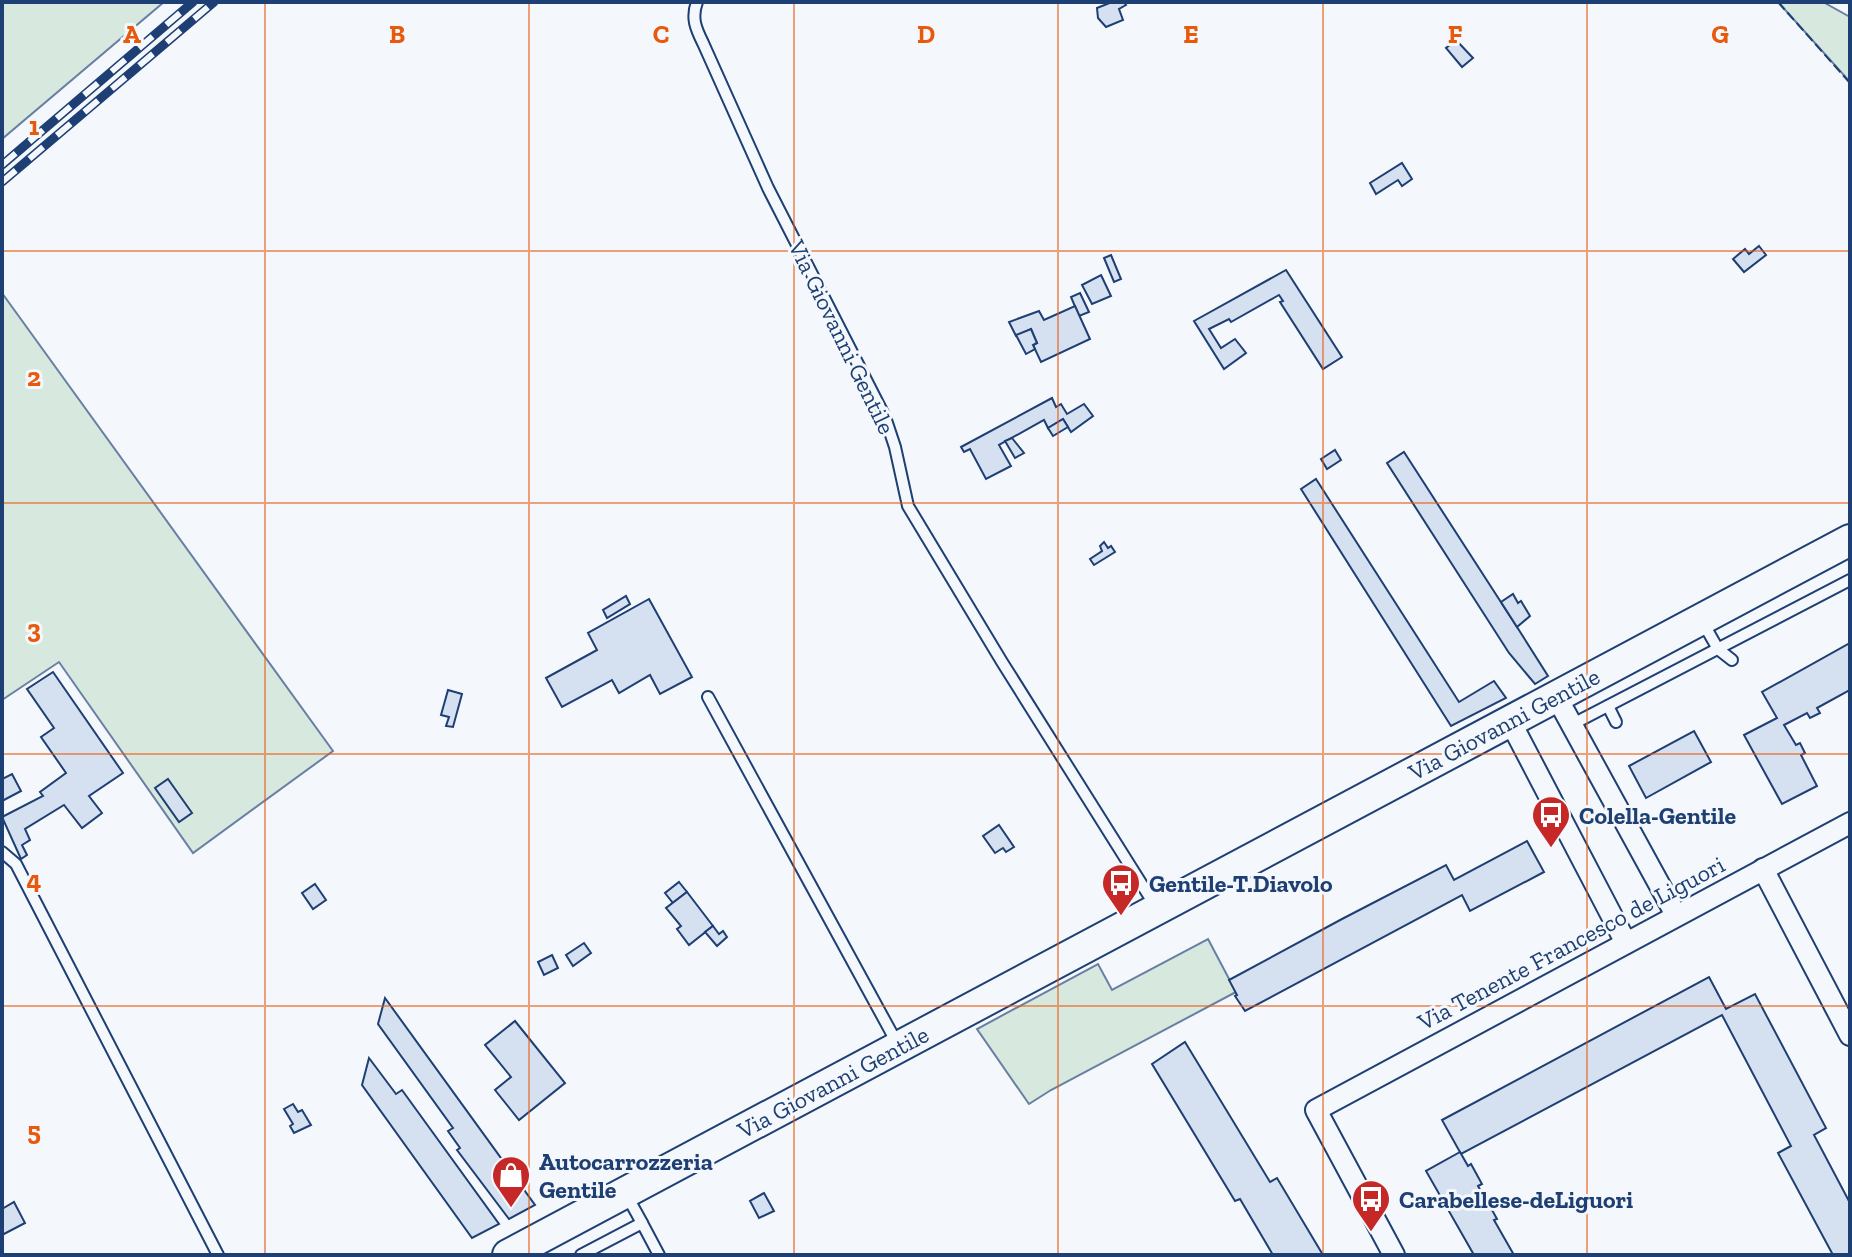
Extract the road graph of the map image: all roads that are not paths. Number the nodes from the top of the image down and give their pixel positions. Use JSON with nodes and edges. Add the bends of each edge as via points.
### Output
{"nodes":[{"id":1,"x":697,"y":2,"type":"edge"},
{"id":2,"x":1850,"y":540,"type":"edge"},
{"id":3,"x":1850,"y":580,"type":"edge"},
{"id":4,"x":1701,"y":619,"type":"junction"},
{"id":5,"x":1718,"y":649,"type":"junction"},
{"id":6,"x":1732,"y":660,"type":"dead end"},
{"id":7,"x":1556,"y":696,"type":"junction"},
{"id":8,"x":708,"y":697,"type":"dead end"},
{"id":9,"x":1608,"y":706,"type":"junction"},
{"id":10,"x":1510,"y":721,"type":"junction"},
{"id":11,"x":1616,"y":722,"type":"dead end"},
{"id":12,"x":1571,"y":725,"type":"junction"},
{"id":13,"x":1850,"y":823,"type":"edge"},
{"id":14,"x":2,"y":852,"type":"edge"},
{"id":15,"x":1763,"y":869,"type":"junction"},
{"id":16,"x":1157,"y":908,"type":"junction"},
{"id":17,"x":1676,"y":915,"type":"junction"},
{"id":18,"x":1626,"y":943,"type":"junction"},
{"id":19,"x":1850,"y":1035,"type":"edge"},
{"id":20,"x":899,"y":1048,"type":"junction"},
{"id":21,"x":625,"y":1192,"type":"junction"},
{"id":22,"x":642,"y":1223,"type":"junction"},
{"id":23,"x":218,"y":1255,"type":"edge"},
{"id":24,"x":508,"y":1255,"type":"edge"},
{"id":25,"x":581,"y":1255,"type":"edge"},
{"id":26,"x":659,"y":1255,"type":"edge"},
{"id":27,"x":1394,"y":1255,"type":"edge"}],
"edges":[{"from":1,"to":16,"type":"lane","name":"Via Giovanni Gentile","via":[[694,22],[703,43],[775,201],[885,417],[908,506]]},
{"from":2,"to":4,"type":"main road","name":"Via Giovanni Gentile"},
{"from":3,"to":5,"type":"lane"},
{"from":4,"to":5,"type":"lane"},
{"from":4,"to":7,"type":"main road","name":"Via Giovanni Gentile"},
{"from":5,"to":6,"type":"lane"},
{"from":5,"to":9,"type":"lane"},
{"from":7,"to":10,"type":"main road","name":"Via Giovanni Gentile"},
{"from":7,"to":12,"type":"street"},
{"from":8,"to":20,"type":"lane"},
{"from":9,"to":11,"type":"lane"},
{"from":9,"to":12,"type":"lane"},
{"from":10,"to":16,"type":"main road","name":"Via Giovanni Gentile"},
{"from":10,"to":18,"type":"street"},
{"from":12,"to":17,"type":"street"},
{"from":13,"to":15,"type":"street","name":"Via Tenente Francesco de Liguori"},
{"from":14,"to":23,"type":"lane","via":[[16,864]]},
{"from":15,"to":17,"type":"street","name":"Via Tenente Francesco de Liguori"},
{"from":15,"to":19,"type":"street"},
{"from":16,"to":20,"type":"main road","name":"Via Giovanni Gentile"},
{"from":17,"to":18,"type":"street","name":"Via Tenente Francesco de Liguori"},
{"from":18,"to":27,"type":"street","name":"Via Tenente Francesco de Liguori","via":[[1316,1110]]},
{"from":20,"to":21,"type":"main road","name":"Via Giovanni Gentile"},
{"from":21,"to":22,"type":"lane"},
{"from":21,"to":24,"type":"main road","name":"Via Giovanni Gentile"},
{"from":22,"to":25,"type":"lane"},
{"from":22,"to":26,"type":"lane"}]}
